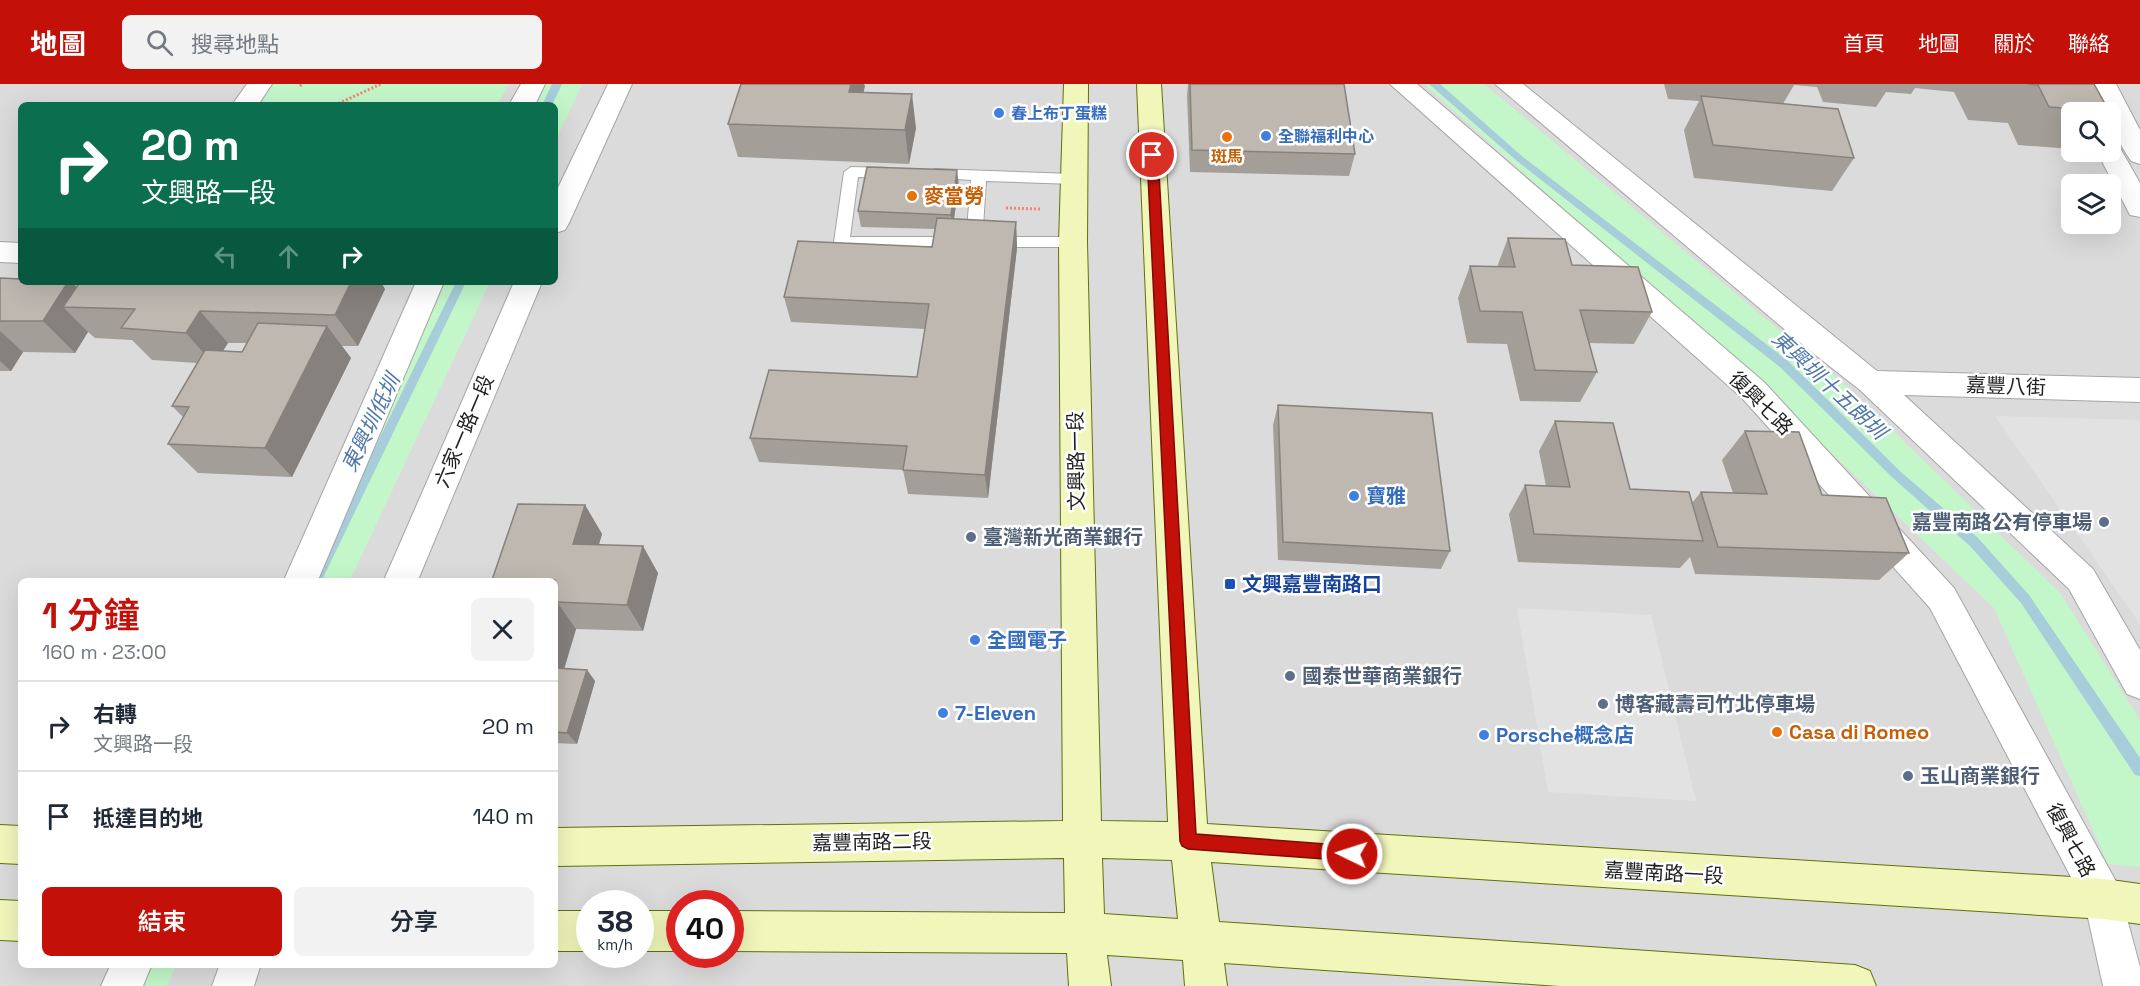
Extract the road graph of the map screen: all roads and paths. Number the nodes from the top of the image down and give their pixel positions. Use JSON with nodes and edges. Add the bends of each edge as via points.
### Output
{"nodes":[{"id":1,"x":260,"y":84,"type":"edge"},
{"id":2,"x":381,"y":84,"type":"edge"},
{"id":3,"x":533,"y":84,"type":"edge"},
{"id":4,"x":620,"y":84,"type":"edge"},
{"id":5,"x":1076,"y":84,"type":"edge"},
{"id":6,"x":1149,"y":84,"type":"edge"},
{"id":7,"x":1402,"y":84,"type":"edge"},
{"id":8,"x":1507,"y":84,"type":"edge"},
{"id":9,"x":2104,"y":84,"type":"edge"},
{"id":10,"x":247,"y":102,"type":"edge"},
{"id":11,"x":342,"y":102,"type":"edge"},
{"id":12,"x":524,"y":102,"type":"edge"},
{"id":13,"x":2140,"y":155,"type":"edge"},
{"id":14,"x":2115,"y":162,"type":"edge"},
{"id":15,"x":979,"y":176,"type":"junction"},
{"id":16,"x":1074,"y":179,"type":"junction"},
{"id":17,"x":2140,"y":208,"type":"edge"},
{"id":18,"x":558,"y":217,"type":"edge"},
{"id":19,"x":974,"y":242,"type":"junction"},
{"id":20,"x":1073,"y":242,"type":"junction"},
{"id":21,"x":0,"y":252,"type":"edge"},
{"id":22,"x":18,"y":253,"type":"edge"},
{"id":23,"x":429,"y":285,"type":"edge"},
{"id":24,"x":527,"y":285,"type":"edge"},
{"id":25,"x":1871,"y":382,"type":"junction"},
{"id":26,"x":2140,"y":390,"type":"edge"},
{"id":27,"x":302,"y":578,"type":"edge"},
{"id":28,"x":402,"y":578,"type":"edge"},
{"id":29,"x":2140,"y":683,"type":"edge"},
{"id":30,"x":1084,"y":839,"type":"junction"},
{"id":31,"x":1188,"y":841,"type":"junction"},
{"id":32,"x":0,"y":844,"type":"edge"},
{"id":33,"x":18,"y":845,"type":"edge"},
{"id":34,"x":558,"y":847,"type":"edge"},
{"id":35,"x":2122,"y":902,"type":"edge"},
{"id":36,"x":0,"y":920,"type":"edge"},
{"id":37,"x":18,"y":921,"type":"edge"},
{"id":38,"x":558,"y":931,"type":"edge"},
{"id":39,"x":576,"y":931,"type":"edge"},
{"id":40,"x":744,"y":931,"type":"edge"},
{"id":41,"x":1085,"y":933,"type":"junction"},
{"id":42,"x":1199,"y":940,"type":"junction"},
{"id":43,"x":130,"y":968,"type":"edge"},
{"id":44,"x":240,"y":968,"type":"edge"},
{"id":45,"x":122,"y":986,"type":"edge"},
{"id":46,"x":233,"y":986,"type":"edge"},
{"id":47,"x":1090,"y":986,"type":"edge"},
{"id":48,"x":1206,"y":986,"type":"edge"},
{"id":49,"x":1855,"y":986,"type":"edge"},
{"id":50,"x":2124,"y":986,"type":"edge"}],
"edges":[{"from":1,"to":10,"type":"street"},
{"from":2,"to":11,"type":"path"},
{"from":3,"to":12,"type":"street"},
{"from":4,"to":18,"type":"street"},
{"from":5,"to":16,"type":"street","name":"文興路一段"},
{"from":6,"to":31,"type":"street"},
{"from":7,"to":35,"type":"street","name":"復興七路","via":[[1753,390],[1942,598]]},
{"from":8,"to":25,"type":"street"},
{"from":9,"to":13,"type":"street"},
{"from":14,"to":17,"type":"street"},
{"from":15,"to":16,"type":"lane"},
{"from":15,"to":19,"type":"lane"},
{"from":15,"to":19,"type":"lane","via":[[851,172],[842,242]]},
{"from":16,"to":20,"type":"street","name":"文興路一段"},
{"from":19,"to":20,"type":"lane"},
{"from":20,"to":30,"type":"street","name":"文興路一段"},
{"from":21,"to":22,"type":"street"},
{"from":23,"to":27,"type":"street"},
{"from":24,"to":28,"type":"street","name":"六家一路一段"},
{"from":25,"to":26,"type":"street","name":"嘉豐八街"},
{"from":25,"to":29,"type":"street","via":[[2081,579]]},
{"from":30,"to":31,"type":"street","name":"嘉豐南路二段"},
{"from":30,"to":34,"type":"street","name":"嘉豐南路二段"},
{"from":30,"to":41,"type":"street","name":"文興路一段"},
{"from":31,"to":35,"type":"street","name":"嘉豐南路一段"},
{"from":31,"to":42,"type":"street"},
{"from":32,"to":33,"type":"street"},
{"from":35,"to":50,"type":"street","name":"復興七路"},
{"from":36,"to":37,"type":"street"},
{"from":38,"to":39,"type":"street"},
{"from":40,"to":41,"type":"street"},
{"from":41,"to":42,"type":"street"},
{"from":41,"to":47,"type":"street","name":"文興路一段"},
{"from":42,"to":48,"type":"street"},
{"from":42,"to":49,"type":"street"},
{"from":43,"to":45,"type":"street"},
{"from":44,"to":46,"type":"street"}]}
